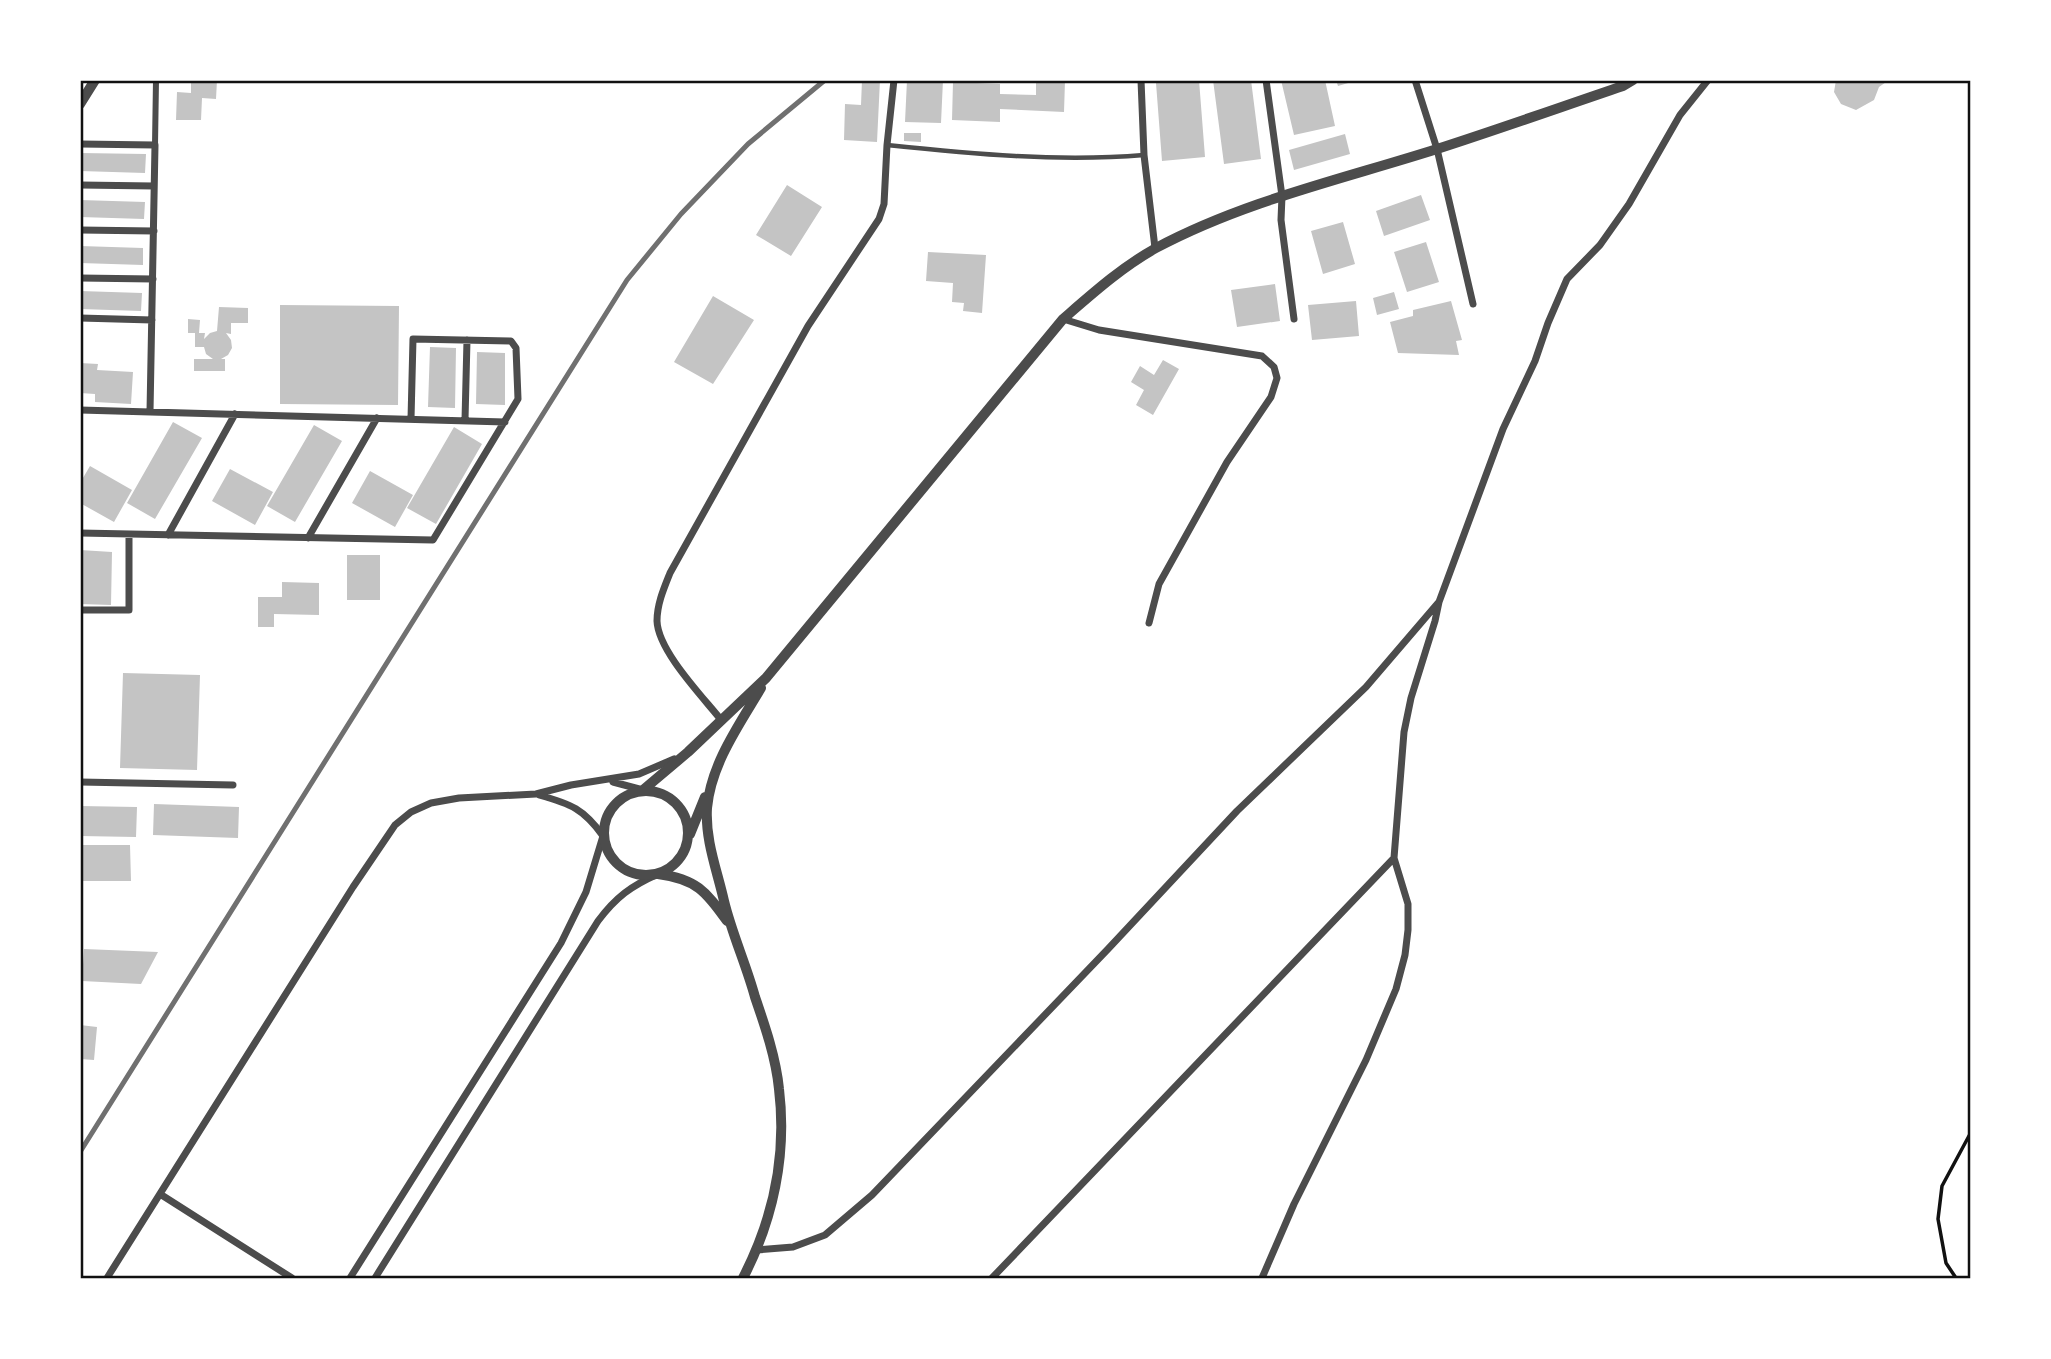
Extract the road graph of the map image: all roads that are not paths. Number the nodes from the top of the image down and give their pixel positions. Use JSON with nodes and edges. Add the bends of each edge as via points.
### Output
{"nodes":[{"id":1,"x":95,"y":80,"type":"edge"},
{"id":2,"x":156,"y":80,"type":"edge"},
{"id":3,"x":894,"y":80,"type":"edge"},
{"id":4,"x":1140,"y":80,"type":"edge"},
{"id":5,"x":1266,"y":80,"type":"edge"},
{"id":6,"x":1415,"y":80,"type":"edge"},
{"id":7,"x":1633,"y":80,"type":"edge"},
{"id":8,"x":1708,"y":80,"type":"edge"},
{"id":9,"x":80,"y":104,"type":"edge"},
{"id":10,"x":80,"y":144,"type":"edge"},
{"id":11,"x":155,"y":145,"type":"junction"},
{"id":12,"x":887,"y":145,"type":"junction"},
{"id":13,"x":1437,"y":149,"type":"junction"},
{"id":14,"x":1144,"y":155,"type":"junction"},
{"id":15,"x":80,"y":185,"type":"edge"},
{"id":16,"x":154,"y":186,"type":"junction"},
{"id":17,"x":1282,"y":196,"type":"junction"},
{"id":18,"x":80,"y":230,"type":"edge"},
{"id":19,"x":153,"y":231,"type":"junction"},
{"id":20,"x":1155,"y":248,"type":"junction"},
{"id":21,"x":80,"y":278,"type":"edge"},
{"id":22,"x":153,"y":279,"type":"junction"},
{"id":23,"x":1473,"y":304,"type":"dead end"},
{"id":24,"x":80,"y":318,"type":"edge"},
{"id":25,"x":1063,"y":319,"type":"junction"},
{"id":26,"x":1294,"y":319,"type":"dead end"},
{"id":27,"x":152,"y":320,"type":"junction"},
{"id":28,"x":467,"y":341,"type":"junction"},
{"id":29,"x":80,"y":410,"type":"edge"},
{"id":30,"x":150,"y":412,"type":"junction"},
{"id":31,"x":235,"y":414,"type":"junction"},
{"id":32,"x":377,"y":418,"type":"junction"},
{"id":33,"x":411,"y":419,"type":"junction"},
{"id":34,"x":465,"y":420,"type":"junction"},
{"id":35,"x":505,"y":422,"type":"junction"},
{"id":36,"x":80,"y":533,"type":"edge"},
{"id":37,"x":129,"y":534,"type":"junction"},
{"id":38,"x":168,"y":535,"type":"junction"},
{"id":39,"x":308,"y":538,"type":"junction"},
{"id":40,"x":1439,"y":602,"type":"junction"},
{"id":41,"x":80,"y":610,"type":"edge"},
{"id":42,"x":1149,"y":622,"type":"dead end"},
{"id":43,"x":766,"y":678,"type":"junction"},
{"id":44,"x":722,"y":721,"type":"junction"},
{"id":45,"x":688,"y":752,"type":"junction"},
{"id":46,"x":608,"y":780,"type":"junction"},
{"id":47,"x":712,"y":781,"type":"junction"},
{"id":48,"x":80,"y":782,"type":"edge"},
{"id":49,"x":233,"y":785,"type":"dead end"},
{"id":50,"x":643,"y":790,"type":"junction"},
{"id":51,"x":536,"y":794,"type":"junction"},
{"id":52,"x":679,"y":806,"type":"junction"},
{"id":53,"x":696,"y":819,"type":"junction"},
{"id":54,"x":603,"y":836,"type":"junction"},
{"id":55,"x":689,"y":836,"type":"junction"},
{"id":56,"x":708,"y":838,"type":"junction"},
{"id":57,"x":1394,"y":858,"type":"junction"},
{"id":58,"x":658,"y":874,"type":"junction"},
{"id":59,"x":730,"y":926,"type":"junction"},
{"id":60,"x":160,"y":1195,"type":"junction"},
{"id":61,"x":757,"y":1250,"type":"junction"},
{"id":62,"x":107,"y":1279,"type":"edge"},
{"id":63,"x":292,"y":1279,"type":"edge"},
{"id":64,"x":350,"y":1279,"type":"edge"},
{"id":65,"x":374,"y":1279,"type":"edge"},
{"id":66,"x":743,"y":1279,"type":"edge"},
{"id":67,"x":992,"y":1279,"type":"edge"},
{"id":68,"x":1262,"y":1279,"type":"edge"}],
"edges":[{"from":1,"to":9,"type":"street"},
{"from":2,"to":11,"type":"street"},
{"from":3,"to":12,"type":"street"},
{"from":4,"to":14,"type":"street"},
{"from":5,"to":17,"type":"street"},
{"from":6,"to":13,"type":"street"},
{"from":7,"to":13,"type":"street"},
{"from":8,"to":40,"type":"street","via":[[1680,115],[1629,204],[1567,279],[1503,429]]},
{"from":10,"to":11,"type":"street"},
{"from":11,"to":16,"type":"street"},
{"from":12,"to":14,"type":"lane","via":[[1053,158]]},
{"from":12,"to":44,"type":"street","via":[[879,219],[807,326],[670,573],[659,602],[660,637]]},
{"from":13,"to":17,"type":"street"},
{"from":13,"to":23,"type":"street"},
{"from":14,"to":20,"type":"street"},
{"from":15,"to":16,"type":"street"},
{"from":16,"to":19,"type":"street"},
{"from":17,"to":20,"type":"street"},
{"from":17,"to":26,"type":"street"},
{"from":18,"to":19,"type":"street"},
{"from":19,"to":22,"type":"street"},
{"from":20,"to":25,"type":"street","via":[[1106,281]]},
{"from":21,"to":22,"type":"street"},
{"from":22,"to":27,"type":"street"},
{"from":24,"to":27,"type":"street"},
{"from":25,"to":42,"type":"street","via":[[1098,330],[1262,356],[1274,367],[1277,378],[1272,397],[1227,462],[1159,584]]},
{"from":25,"to":43,"type":"street"},
{"from":27,"to":30,"type":"street"},
{"from":28,"to":33,"type":"street","via":[[413,339]]},
{"from":28,"to":34,"type":"street"},
{"from":28,"to":35,"type":"street","via":[[511,341],[516,348],[518,399]]},
{"from":29,"to":30,"type":"street"},
{"from":30,"to":31,"type":"street"},
{"from":31,"to":32,"type":"street"},
{"from":31,"to":38,"type":"street"},
{"from":32,"to":33,"type":"street"},
{"from":32,"to":39,"type":"street"},
{"from":33,"to":34,"type":"street"},
{"from":34,"to":35,"type":"street"},
{"from":35,"to":39,"type":"street","via":[[433,540]]},
{"from":36,"to":37,"type":"street"},
{"from":37,"to":38,"type":"street"},
{"from":37,"to":41,"type":"street","via":[[129,610]]},
{"from":38,"to":39,"type":"street"},
{"from":40,"to":57,"type":"street","via":[[1404,732]]},
{"from":40,"to":61,"type":"street","via":[[1366,687],[1237,811],[872,1195],[825,1235],[793,1247]]},
{"from":43,"to":44,"type":"street"},
{"from":43,"to":47,"type":"street"},
{"from":44,"to":45,"type":"street"},
{"from":45,"to":46,"type":"street","via":[[639,775]]},
{"from":45,"to":50,"type":"street"},
{"from":46,"to":50,"type":"street"},
{"from":46,"to":51,"type":"street"},
{"from":47,"to":53,"type":"street"},
{"from":47,"to":56,"type":"street"},
{"from":48,"to":49,"type":"street"},
{"from":50,"to":52,"type":"street","via":[[656,791]]},
{"from":50,"to":54,"type":"street","via":[[613,805]]},
{"from":51,"to":54,"type":"street","via":[[578,808]]},
{"from":51,"to":60,"type":"street","via":[[430,803],[395,825]]},
{"from":52,"to":53,"type":"street"},
{"from":52,"to":55,"type":"street"},
{"from":53,"to":55,"type":"street"},
{"from":53,"to":56,"type":"street"},
{"from":54,"to":58,"type":"street","via":[[612,859],[622,868],[633,874]]},
{"from":54,"to":64,"type":"street","via":[[586,892],[561,943]]},
{"from":55,"to":58,"type":"street","via":[[684,853]]},
{"from":56,"to":59,"type":"street"},
{"from":57,"to":67,"type":"street"},
{"from":57,"to":68,"type":"street","via":[[1408,904],[1405,956],[1396,989]]},
{"from":58,"to":59,"type":"street","via":[[695,884]]},
{"from":58,"to":65,"type":"street","via":[[623,893],[598,921]]},
{"from":59,"to":61,"type":"street","via":[[755,995],[779,1086],[780,1167]]},
{"from":60,"to":62,"type":"street"},
{"from":60,"to":63,"type":"street"},
{"from":61,"to":66,"type":"street"}]}
